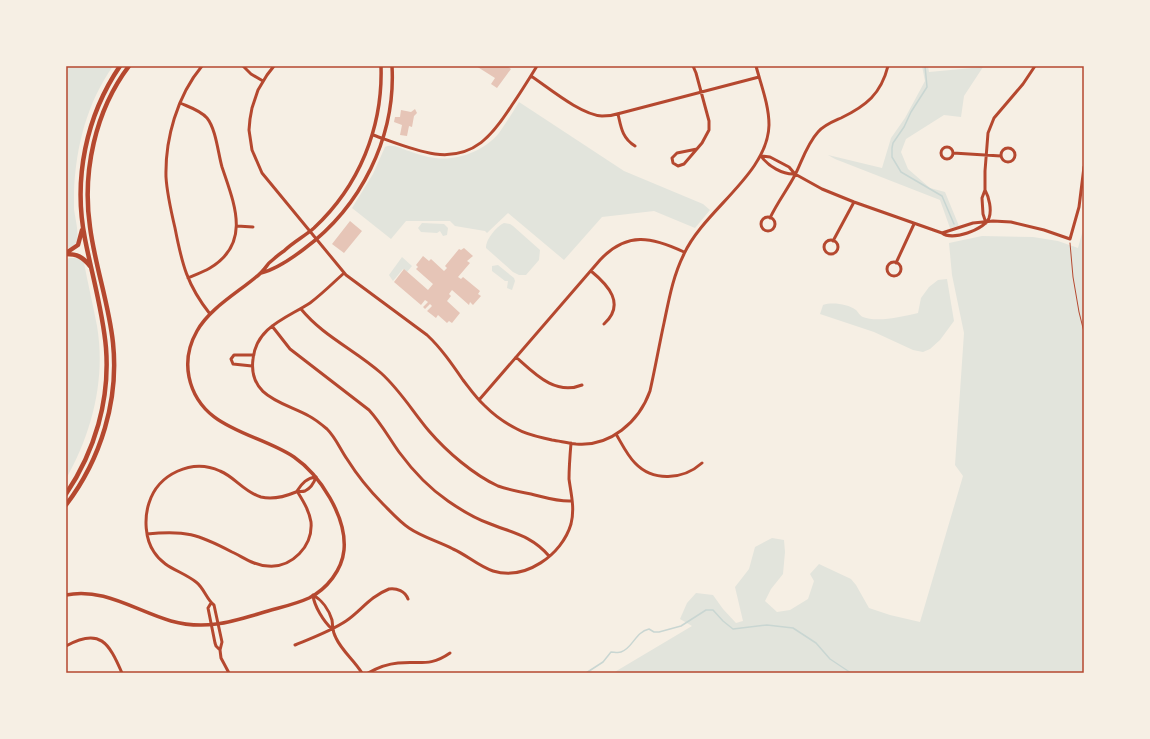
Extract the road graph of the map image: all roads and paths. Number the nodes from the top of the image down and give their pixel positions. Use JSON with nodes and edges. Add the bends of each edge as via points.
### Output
{"nodes":[{"id":1,"x":120,"y":66,"type":"edge"},
{"id":2,"x":129,"y":66,"type":"edge"},
{"id":3,"x":202,"y":66,"type":"edge"},
{"id":4,"x":243,"y":66,"type":"edge"},
{"id":5,"x":274,"y":66,"type":"edge"},
{"id":6,"x":382,"y":66,"type":"edge"},
{"id":7,"x":392,"y":66,"type":"edge"},
{"id":8,"x":537,"y":66,"type":"edge"},
{"id":9,"x":693,"y":66,"type":"edge"},
{"id":10,"x":756,"y":66,"type":"edge"},
{"id":11,"x":888,"y":66,"type":"edge"},
{"id":12,"x":1035,"y":66,"type":"edge"},
{"id":13,"x":531,"y":76,"type":"junction"},
{"id":14,"x":759,"y":77,"type":"junction"},
{"id":15,"x":263,"y":81,"type":"junction"},
{"id":16,"x":701,"y":92,"type":"junction"},
{"id":17,"x":180,"y":103,"type":"junction"},
{"id":18,"x":618,"y":114,"type":"junction"},
{"id":19,"x":373,"y":135,"type":"junction"},
{"id":20,"x":383,"y":138,"type":"junction"},
{"id":21,"x":634,"y":146,"type":"dead end"},
{"id":22,"x":697,"y":149,"type":"junction"},
{"id":23,"x":953,"y":154,"type":"junction"},
{"id":24,"x":986,"y":155,"type":"junction"},
{"id":25,"x":761,"y":156,"type":"junction"},
{"id":26,"x":1001,"y":156,"type":"junction"},
{"id":27,"x":1084,"y":167,"type":"edge"},
{"id":28,"x":795,"y":174,"type":"junction"},
{"id":29,"x":985,"y":190,"type":"junction"},
{"id":30,"x":854,"y":202,"type":"junction"},
{"id":31,"x":770,"y":218,"type":"junction"},
{"id":32,"x":986,"y":223,"type":"junction"},
{"id":33,"x":914,"y":224,"type":"junction"},
{"id":34,"x":237,"y":226,"type":"junction"},
{"id":35,"x":253,"y":227,"type":"dead end"},
{"id":36,"x":83,"y":229,"type":"junction"},
{"id":37,"x":309,"y":232,"type":"junction"},
{"id":38,"x":942,"y":233,"type":"junction"},
{"id":39,"x":1070,"y":239,"type":"junction"},
{"id":40,"x":316,"y":240,"type":"junction"},
{"id":41,"x":833,"y":241,"type":"junction"},
{"id":42,"x":684,"y":252,"type":"junction"},
{"id":43,"x":66,"y":254,"type":"edge"},
{"id":44,"x":896,"y":263,"type":"junction"},
{"id":45,"x":91,"y":266,"type":"junction"},
{"id":46,"x":591,"y":271,"type":"junction"},
{"id":47,"x":261,"y":273,"type":"junction"},
{"id":48,"x":344,"y":273,"type":"junction"},
{"id":49,"x":188,"y":278,"type":"junction"},
{"id":50,"x":301,"y":309,"type":"junction"},
{"id":51,"x":210,"y":314,"type":"junction"},
{"id":52,"x":604,"y":324,"type":"dead end"},
{"id":53,"x":272,"y":326,"type":"junction"},
{"id":54,"x":1084,"y":332,"type":"edge"},
{"id":55,"x":253,"y":355,"type":"junction"},
{"id":56,"x":516,"y":358,"type":"junction"},
{"id":57,"x":252,"y":366,"type":"junction"},
{"id":58,"x":582,"y":385,"type":"dead end"},
{"id":59,"x":479,"y":400,"type":"junction"},
{"id":60,"x":616,"y":434,"type":"junction"},
{"id":61,"x":572,"y":443,"type":"junction"},
{"id":62,"x":702,"y":463,"type":"dead end"},
{"id":63,"x":316,"y":477,"type":"junction"},
{"id":64,"x":297,"y":491,"type":"junction"},
{"id":65,"x":66,"y":494,"type":"edge"},
{"id":66,"x":572,"y":501,"type":"junction"},
{"id":67,"x":66,"y":505,"type":"edge"},
{"id":68,"x":147,"y":534,"type":"junction"},
{"id":69,"x":549,"y":556,"type":"junction"},
{"id":70,"x":66,"y":595,"type":"edge"},
{"id":71,"x":313,"y":595,"type":"junction"},
{"id":72,"x":408,"y":599,"type":"dead end"},
{"id":73,"x":211,"y":603,"type":"junction"},
{"id":74,"x":219,"y":624,"type":"junction"},
{"id":75,"x":212,"y":625,"type":"junction"},
{"id":76,"x":332,"y":629,"type":"junction"},
{"id":77,"x":295,"y":645,"type":"dead end"},
{"id":78,"x":66,"y":646,"type":"edge"},
{"id":79,"x":220,"y":650,"type":"junction"},
{"id":80,"x":450,"y":653,"type":"dead end"},
{"id":81,"x":122,"y":673,"type":"edge"},
{"id":82,"x":229,"y":673,"type":"edge"},
{"id":83,"x":362,"y":673,"type":"edge"},
{"id":84,"x":368,"y":673,"type":"edge"}],
"edges":[{"from":1,"to":36,"type":"main road","via":[[98,108],[83,158],[80,187]]},
{"from":2,"to":67,"type":"main road","via":[[101,118],[92,148],[88,181],[90,226],[113,344],[114,376],[110,406],[94,458]]},
{"from":3,"to":17,"type":"street"},
{"from":4,"to":15,"type":"street"},
{"from":5,"to":15,"type":"street"},
{"from":6,"to":19,"type":"street","via":[[379,108]]},
{"from":7,"to":20,"type":"street","via":[[391,101]]},
{"from":8,"to":13,"type":"street"},
{"from":9,"to":16,"type":"street"},
{"from":10,"to":14,"type":"street"},
{"from":11,"to":28,"type":"street","via":[[880,87],[866,104],[818,131]]},
{"from":12,"to":24,"type":"street","via":[[1024,84],[994,118],[988,133]]},
{"from":13,"to":18,"type":"street","via":[[587,112],[603,116]]},
{"from":13,"to":20,"type":"street","via":[[491,135],[465,151],[433,154]]},
{"from":14,"to":16,"type":"street"},
{"from":14,"to":25,"type":"street","via":[[769,125]]},
{"from":15,"to":37,"type":"street","via":[[255,98],[250,119],[250,140],[255,158],[266,180]]},
{"from":16,"to":18,"type":"street"},
{"from":16,"to":22,"type":"street","via":[[710,125],[706,139]]},
{"from":17,"to":34,"type":"street","via":[[202,114],[211,124],[233,198]]},
{"from":17,"to":49,"type":"street","via":[[168,144],[166,178],[182,263]]},
{"from":18,"to":21,"type":"street","via":[[624,136]]},
{"from":19,"to":20,"type":"street"},
{"from":19,"to":37,"type":"street","via":[[363,161],[345,192]]},
{"from":20,"to":40,"type":"street","via":[[357,194]]},
{"from":22,"to":22,"type":"street","via":[[677,153],[672,158],[673,164],[681,166]]},
{"from":23,"to":23,"type":"street","via":[[947,147],[940,152],[941,157],[946,160]]},
{"from":23,"to":24,"type":"street"},
{"from":24,"to":26,"type":"street"},
{"from":24,"to":29,"type":"street"},
{"from":25,"to":28,"type":"street","via":[[770,157],[789,167]]},
{"from":25,"to":28,"type":"street","via":[[767,163],[786,173]]},
{"from":25,"to":42,"type":"street","via":[[698,230]]},
{"from":26,"to":26,"type":"street","via":[[1010,162],[1015,155],[1013,150],[1008,148]]},
{"from":27,"to":39,"type":"street","via":[[1079,207]]},
{"from":28,"to":30,"type":"street","via":[[817,187]]},
{"from":28,"to":31,"type":"street"},
{"from":29,"to":32,"type":"street","via":[[982,198]]},
{"from":29,"to":32,"type":"street","via":[[989,197],[990,214]]},
{"from":30,"to":33,"type":"street"},
{"from":30,"to":41,"type":"street"},
{"from":31,"to":31,"type":"street","via":[[762,220],[761,226],[765,230],[774,227],[774,222]]},
{"from":32,"to":38,"type":"street","via":[[973,223]]},
{"from":32,"to":38,"type":"street","via":[[958,235],[947,236]]},
{"from":32,"to":39,"type":"street","via":[[1011,222]]},
{"from":33,"to":38,"type":"street"},
{"from":33,"to":44,"type":"street"},
{"from":34,"to":35,"type":"street"},
{"from":34,"to":49,"type":"street","via":[[233,242],[220,261]]},
{"from":36,"to":43,"type":"main road","via":[[78,245]]},
{"from":36,"to":45,"type":"main road"},
{"from":37,"to":40,"type":"street"},
{"from":37,"to":47,"type":"street","via":[[283,251]]},
{"from":39,"to":54,"type":"path","via":[[1073,277]]},
{"from":40,"to":47,"type":"street","via":[[278,267]]},
{"from":40,"to":48,"type":"street"},
{"from":41,"to":41,"type":"street","via":[[825,244],[824,249],[829,254],[836,250],[837,245]]},
{"from":42,"to":46,"type":"street","via":[[654,240],[632,240],[612,248]]},
{"from":42,"to":60,"type":"street","via":[[672,286],[647,400],[637,416]]},
{"from":43,"to":45,"type":"main road","via":[[81,257]]},
{"from":44,"to":44,"type":"street","via":[[888,267],[892,276],[901,271],[901,267]]},
{"from":45,"to":65,"type":"main road","via":[[106,348],[104,399],[93,444]]},
{"from":46,"to":52,"type":"street","via":[[607,285],[614,300],[613,312]]},
{"from":46,"to":56,"type":"street"},
{"from":47,"to":51,"type":"street"},
{"from":48,"to":50,"type":"street"},
{"from":48,"to":59,"type":"street","via":[[427,335]]},
{"from":49,"to":51,"type":"street"},
{"from":50,"to":53,"type":"street"},
{"from":50,"to":66,"type":"street","via":[[313,323],[386,377],[440,443],[479,474],[498,486],[513,491]]},
{"from":51,"to":63,"type":"street","via":[[195,334],[188,355],[189,378],[196,398],[219,421],[288,453]]},
{"from":53,"to":55,"type":"street","via":[[259,340]]},
{"from":53,"to":69,"type":"street","via":[[294,353],[369,410],[408,464],[434,490],[479,519],[528,538]]},
{"from":55,"to":57,"type":"street"},
{"from":55,"to":57,"type":"street","via":[[234,355],[231,359],[233,364]]},
{"from":56,"to":58,"type":"street","via":[[547,383],[567,388]]},
{"from":56,"to":59,"type":"street"},
{"from":57,"to":69,"type":"street","via":[[256,383],[263,392],[277,402],[310,416],[328,430],[370,490],[410,528],[485,568],[498,572],[512,573],[525,570]]},
{"from":59,"to":61,"type":"street","via":[[496,416],[518,430],[534,436]]},
{"from":60,"to":61,"type":"street","via":[[596,442]]},
{"from":60,"to":62,"type":"street","via":[[635,463],[656,475],[678,475],[695,469]]},
{"from":61,"to":66,"type":"street","via":[[569,470]]},
{"from":63,"to":64,"type":"street","via":[[308,479]]},
{"from":63,"to":64,"type":"street","via":[[312,485],[304,491]]},
{"from":63,"to":71,"type":"street","via":[[339,516],[344,546],[342,561],[335,575],[326,586]]},
{"from":64,"to":68,"type":"street","via":[[277,498],[261,497],[220,470],[198,466],[175,471],[162,481],[152,495],[147,510]]},
{"from":64,"to":68,"type":"street","via":[[308,511],[311,529],[302,552],[283,564],[269,566],[254,563],[188,533]]},
{"from":66,"to":69,"type":"street","via":[[568,532]]},
{"from":68,"to":73,"type":"street","via":[[151,548],[158,558],[172,569],[194,580]]},
{"from":70,"to":75,"type":"street","via":[[97,594],[172,621],[188,625]]},
{"from":71,"to":74,"type":"street","via":[[302,601]]},
{"from":71,"to":76,"type":"street","via":[[325,622]]},
{"from":71,"to":76,"type":"street","via":[[321,600],[328,610]]},
{"from":72,"to":76,"type":"street","via":[[400,590],[389,589],[371,599],[353,616]]},
{"from":73,"to":74,"type":"street","via":[[215,607]]},
{"from":73,"to":75,"type":"street","via":[[208,608]]},
{"from":74,"to":75,"type":"street"},
{"from":74,"to":79,"type":"street","via":[[222,644]]},
{"from":75,"to":79,"type":"street","via":[[216,646]]},
{"from":76,"to":77,"type":"street"},
{"from":76,"to":83,"type":"street","via":[[338,642]]},
{"from":78,"to":81,"type":"street","via":[[84,638],[99,641],[111,649]]},
{"from":79,"to":82,"type":"street"},
{"from":80,"to":84,"type":"street","via":[[430,662],[391,664]]}]}
